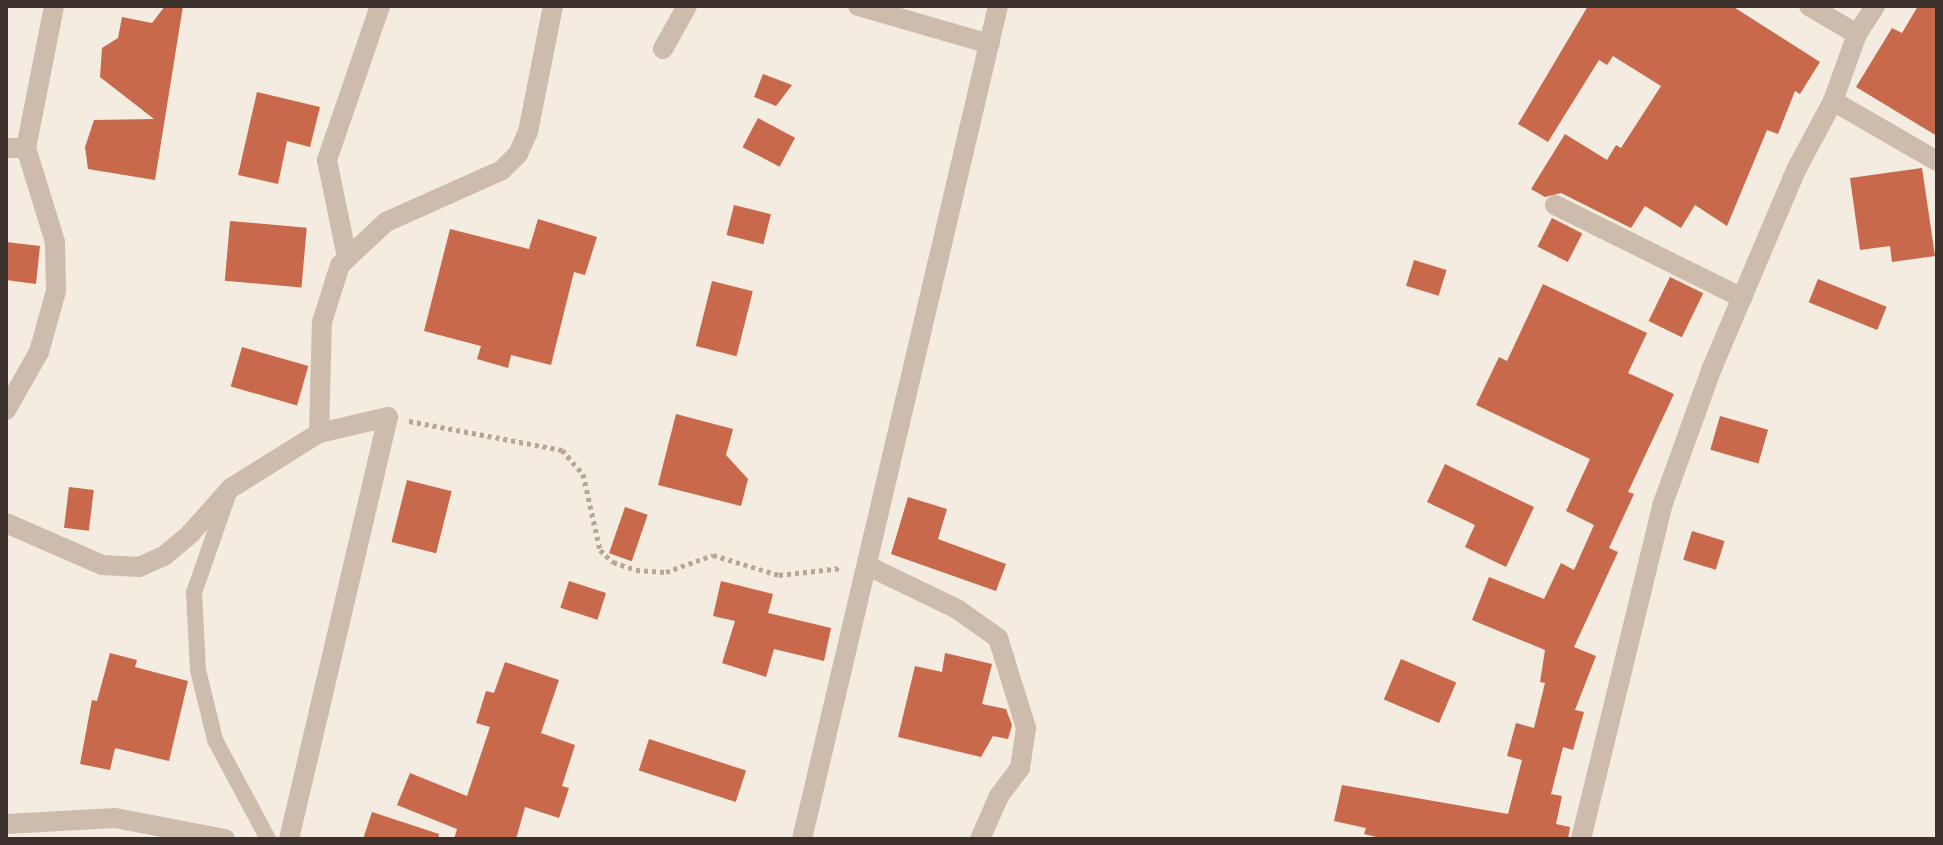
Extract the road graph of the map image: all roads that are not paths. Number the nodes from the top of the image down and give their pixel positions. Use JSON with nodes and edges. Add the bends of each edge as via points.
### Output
{"nodes":[{"id":1,"x":54,"y":6,"type":"edge"},
{"id":2,"x":380,"y":6,"type":"edge"},
{"id":3,"x":553,"y":6,"type":"edge"},
{"id":4,"x":687,"y":6,"type":"edge"},
{"id":5,"x":858,"y":6,"type":"edge"},
{"id":6,"x":998,"y":6,"type":"edge"},
{"id":7,"x":1809,"y":6,"type":"edge"},
{"id":8,"x":1875,"y":6,"type":"edge"},
{"id":9,"x":1857,"y":34,"type":"junction"},
{"id":10,"x":990,"y":44,"type":"junction"},
{"id":11,"x":663,"y":49,"type":"dead end"},
{"id":12,"x":1833,"y":101,"type":"junction"},
{"id":13,"x":16,"y":148,"type":"edge"},
{"id":14,"x":1937,"y":161,"type":"edge"},
{"id":15,"x":1555,"y":205,"type":"dead end"},
{"id":16,"x":347,"y":257,"type":"junction"},
{"id":17,"x":1742,"y":298,"type":"junction"},
{"id":18,"x":6,"y":410,"type":"edge"},
{"id":19,"x":319,"y":433,"type":"junction"},
{"id":20,"x":231,"y":488,"type":"junction"},
{"id":21,"x":6,"y":523,"type":"edge"},
{"id":22,"x":868,"y":566,"type":"junction"},
{"id":23,"x":6,"y":824,"type":"edge"},
{"id":24,"x":225,"y":839,"type":"edge"},
{"id":25,"x":268,"y":839,"type":"edge"},
{"id":26,"x":289,"y":839,"type":"edge"},
{"id":27,"x":802,"y":839,"type":"edge"},
{"id":28,"x":980,"y":839,"type":"edge"},
{"id":29,"x":1581,"y":839,"type":"edge"}],
"edges":[{"from":1,"to":13,"type":"street"},
{"from":2,"to":16,"type":"street","via":[[327,160]]},
{"from":3,"to":16,"type":"street","via":[[528,132],[518,154],[502,170],[386,222]]},
{"from":4,"to":11,"type":"street"},
{"from":5,"to":10,"type":"street"},
{"from":6,"to":10,"type":"street"},
{"from":7,"to":9,"type":"street"},
{"from":8,"to":9,"type":"street"},
{"from":9,"to":12,"type":"street"},
{"from":10,"to":22,"type":"street"},
{"from":12,"to":14,"type":"street"},
{"from":12,"to":17,"type":"street","via":[[1796,170]]},
{"from":13,"to":18,"type":"street","via":[[55,242],[56,291],[39,352]]},
{"from":15,"to":17,"type":"street"},
{"from":16,"to":19,"type":"street","via":[[322,322]]},
{"from":17,"to":29,"type":"street","via":[[1662,506]]},
{"from":19,"to":20,"type":"street"},
{"from":19,"to":26,"type":"street","via":[[388,417]]},
{"from":20,"to":21,"type":"street","via":[[190,534],[164,556],[139,567],[102,565]]},
{"from":20,"to":25,"type":"lane","via":[[194,593],[198,670],[215,740]]},
{"from":22,"to":27,"type":"street"},
{"from":22,"to":28,"type":"street","via":[[957,609],[998,638],[1026,728],[1020,768],[999,796]]},
{"from":23,"to":24,"type":"street","via":[[115,818]]}]}
